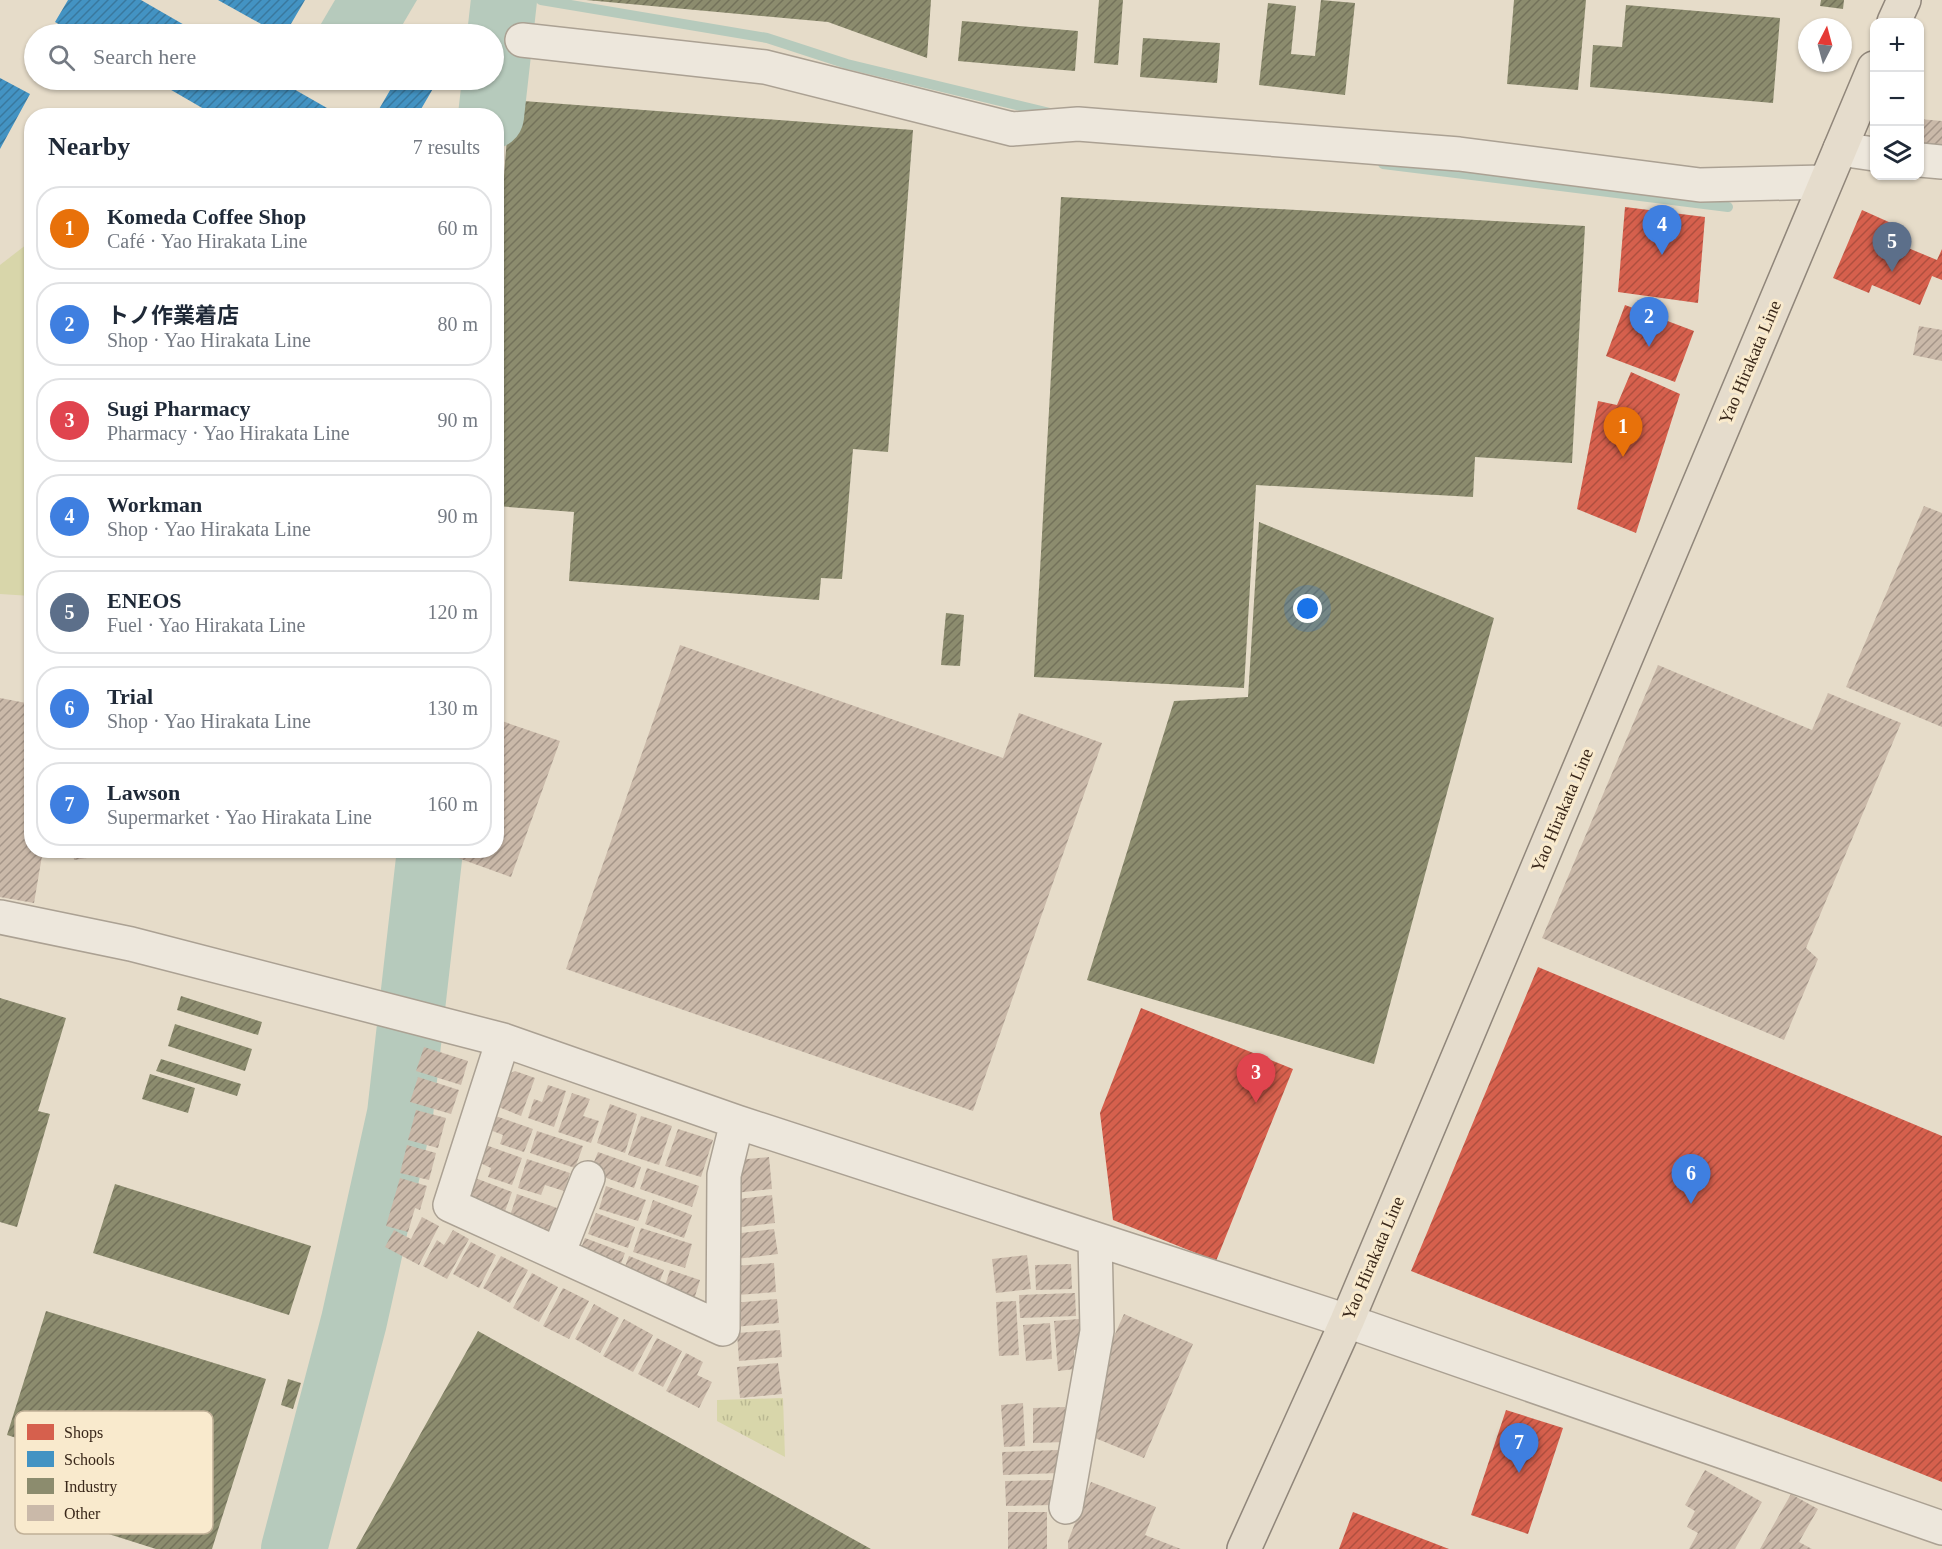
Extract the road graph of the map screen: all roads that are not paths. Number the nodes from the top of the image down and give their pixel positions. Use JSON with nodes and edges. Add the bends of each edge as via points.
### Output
{"nodes":[{"id":1,"x":1904,"y":0,"type":"edge"},
{"id":2,"x":1896,"y":18,"type":"edge"},
{"id":3,"x":522,"y":40,"type":"dead end"},
{"id":4,"x":1873,"y":72,"type":"edge"},
{"id":5,"x":1840,"y":149,"type":"junction"},
{"id":6,"x":1870,"y":153,"type":"edge"},
{"id":7,"x":1924,"y":160,"type":"edge"},
{"id":8,"x":1942,"y":162,"type":"edge"},
{"id":9,"x":1826,"y":182,"type":"junction"},
{"id":10,"x":0,"y":917,"type":"edge"},
{"id":11,"x":503,"y":1040,"type":"junction"},
{"id":12,"x":737,"y":1122,"type":"junction"},
{"id":13,"x":588,"y":1178,"type":"dead end"},
{"id":14,"x":1095,"y":1239,"type":"junction"},
{"id":15,"x":558,"y":1254,"type":"junction"},
{"id":16,"x":1347,"y":1321,"type":"junction"},
{"id":17,"x":1066,"y":1508,"type":"dead end"},
{"id":18,"x":1942,"y":1528,"type":"edge"},
{"id":19,"x":1244,"y":1549,"type":"edge"}],
"edges":[{"from":1,"to":2,"type":"main road"},
{"from":3,"to":9,"type":"street","via":[[765,67],[1012,129],[1078,124],[1412,150],[1700,185]]},
{"from":4,"to":5,"type":"main road","name":"Yao Hirakata Line"},
{"from":5,"to":6,"type":"street"},
{"from":5,"to":9,"type":"main road","name":"Yao Hirakata Line"},
{"from":7,"to":8,"type":"street"},
{"from":9,"to":16,"type":"main road","name":"Yao Hirakata Line"},
{"from":10,"to":11,"type":"street","via":[[131,944]]},
{"from":11,"to":12,"type":"street"},
{"from":11,"to":15,"type":"street","via":[[450,1205]]},
{"from":12,"to":14,"type":"street"},
{"from":12,"to":15,"type":"street","via":[[724,1175],[723,1329]]},
{"from":13,"to":15,"type":"street"},
{"from":14,"to":16,"type":"street"},
{"from":14,"to":17,"type":"street","via":[[1097,1331]]},
{"from":16,"to":18,"type":"street"},
{"from":16,"to":19,"type":"main road","name":"Yao Hirakata Line"}]}
